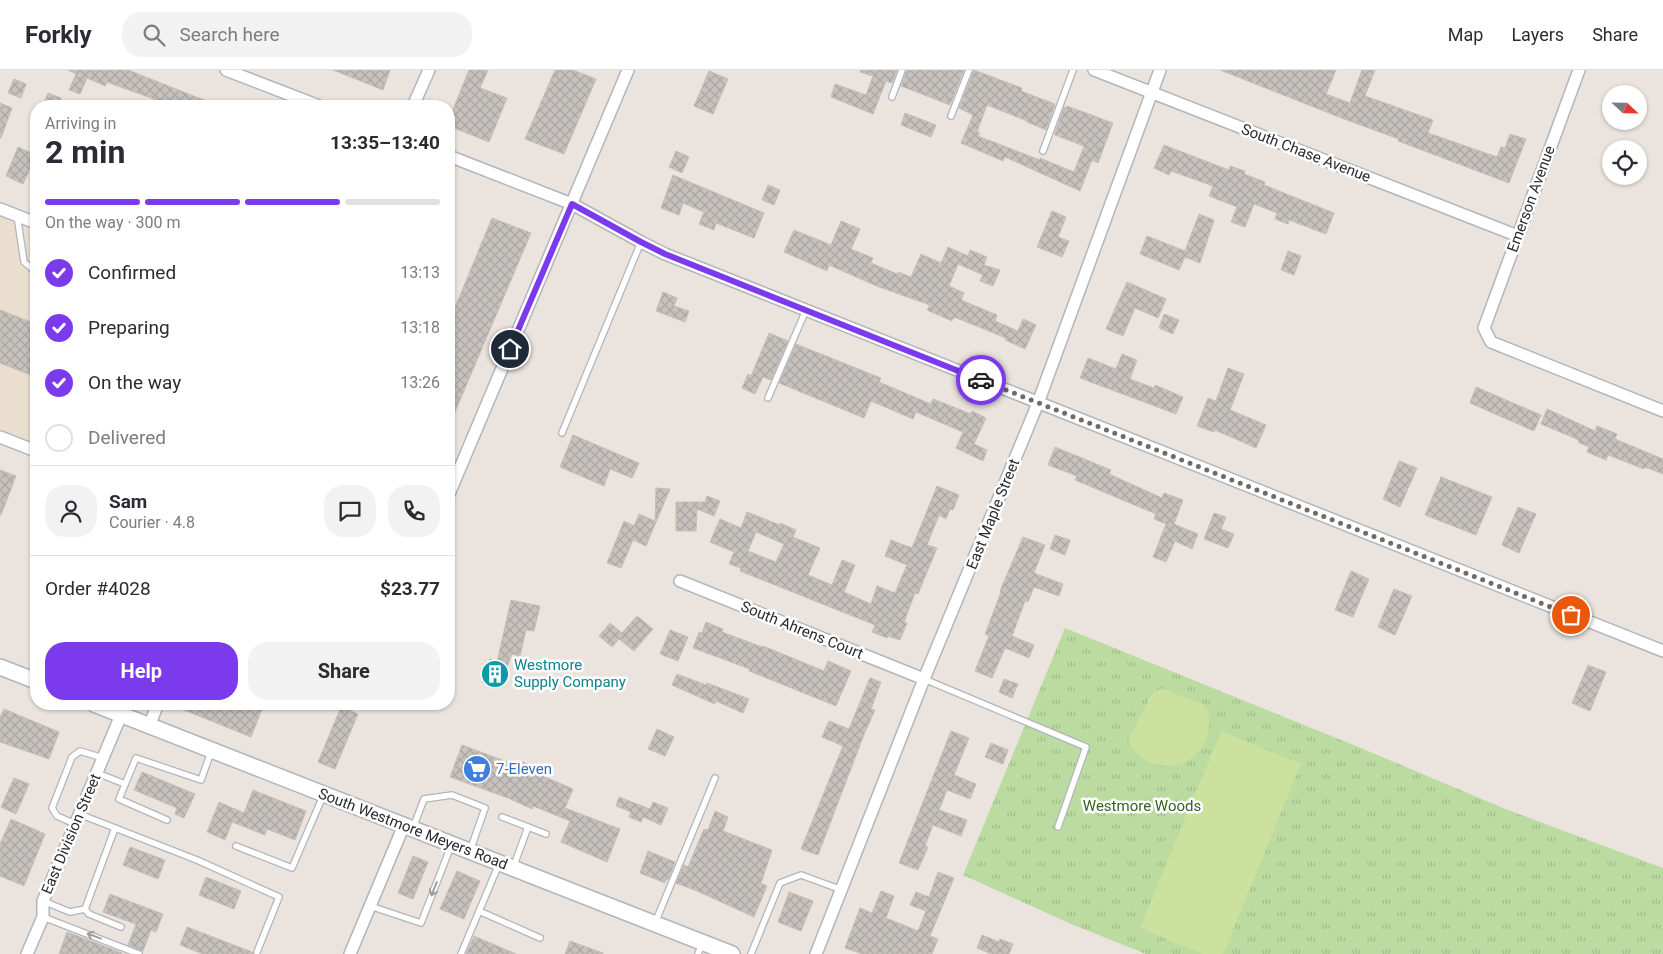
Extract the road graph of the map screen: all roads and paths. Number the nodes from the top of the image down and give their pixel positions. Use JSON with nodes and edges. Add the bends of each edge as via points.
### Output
{"nodes":[{"id":1,"x":226,"y":70,"type":"edge"},
{"id":2,"x":429,"y":70,"type":"edge"},
{"id":3,"x":628,"y":70,"type":"edge"},
{"id":4,"x":902,"y":70,"type":"edge"},
{"id":5,"x":969,"y":70,"type":"edge"},
{"id":6,"x":1073,"y":70,"type":"edge"},
{"id":7,"x":1094,"y":70,"type":"edge"},
{"id":8,"x":1160,"y":70,"type":"edge"},
{"id":9,"x":1579,"y":70,"type":"edge"},
{"id":10,"x":1152,"y":92,"type":"junction"},
{"id":11,"x":892,"y":97,"type":"dead end"},
{"id":12,"x":304,"y":100,"type":"edge"},
{"id":13,"x":416,"y":100,"type":"edge"},
{"id":14,"x":951,"y":116,"type":"dead end"},
{"id":15,"x":1043,"y":151,"type":"dead end"},
{"id":16,"x":455,"y":158,"type":"edge"},
{"id":17,"x":572,"y":204,"type":"junction"},
{"id":18,"x":0,"y":209,"type":"edge"},
{"id":19,"x":17,"y":215,"type":"junction"},
{"id":20,"x":30,"y":220,"type":"edge"},
{"id":21,"x":1518,"y":236,"type":"junction"},
{"id":22,"x":641,"y":242,"type":"junction"},
{"id":23,"x":30,"y":267,"type":"edge"},
{"id":24,"x":806,"y":310,"type":"junction"},
{"id":25,"x":768,"y":398,"type":"dead end"},
{"id":26,"x":1038,"y":403,"type":"junction"},
{"id":27,"x":1663,"y":411,"type":"edge"},
{"id":28,"x":562,"y":432,"type":"dead end"},
{"id":29,"x":0,"y":437,"type":"edge"},
{"id":30,"x":30,"y":449,"type":"edge"},
{"id":31,"x":455,"y":480,"type":"edge"},
{"id":32,"x":680,"y":581,"type":"dead end"},
{"id":33,"x":1663,"y":651,"type":"edge"},
{"id":34,"x":0,"y":667,"type":"edge"},
{"id":35,"x":30,"y":679,"type":"edge"},
{"id":36,"x":924,"y":679,"type":"junction"},
{"id":37,"x":109,"y":710,"type":"edge"},
{"id":38,"x":156,"y":710,"type":"edge"},
{"id":39,"x":121,"y":715,"type":"junction"},
{"id":40,"x":149,"y":726,"type":"junction"},
{"id":41,"x":212,"y":750,"type":"junction"},
{"id":42,"x":103,"y":758,"type":"junction"},
{"id":43,"x":97,"y":773,"type":"junction"},
{"id":44,"x":715,"y":778,"type":"dead end"},
{"id":45,"x":125,"y":784,"type":"junction"},
{"id":46,"x":324,"y":794,"type":"junction"},
{"id":47,"x":502,"y":817,"type":"dead end"},
{"id":48,"x":77,"y":819,"type":"junction"},
{"id":49,"x":167,"y":820,"type":"dead end"},
{"id":50,"x":409,"y":827,"type":"junction"},
{"id":51,"x":528,"y":827,"type":"junction"},
{"id":52,"x":1058,"y":827,"type":"dead end"},
{"id":53,"x":115,"y":828,"type":"junction"},
{"id":54,"x":546,"y":834,"type":"dead end"},
{"id":55,"x":452,"y":844,"type":"junction"},
{"id":56,"x":236,"y":846,"type":"dead end"},
{"id":57,"x":470,"y":851,"type":"junction"},
{"id":58,"x":506,"y":865,"type":"junction"},
{"id":59,"x":842,"y":890,"type":"junction"},
{"id":60,"x":43,"y":901,"type":"junction"},
{"id":61,"x":370,"y":906,"type":"junction"},
{"id":62,"x":85,"y":909,"type":"junction"},
{"id":63,"x":479,"y":911,"type":"junction"},
{"id":64,"x":43,"y":917,"type":"junction"},
{"id":65,"x":655,"y":923,"type":"junction"},
{"id":66,"x":121,"y":927,"type":"dead end"},
{"id":67,"x":540,"y":938,"type":"dead end"},
{"id":68,"x":701,"y":948,"type":"edge"},
{"id":69,"x":257,"y":952,"type":"dead end"},
{"id":70,"x":27,"y":954,"type":"edge"},
{"id":71,"x":140,"y":954,"type":"edge"},
{"id":72,"x":350,"y":954,"type":"edge"},
{"id":73,"x":461,"y":954,"type":"edge"},
{"id":74,"x":732,"y":954,"type":"edge"},
{"id":75,"x":751,"y":954,"type":"edge"},
{"id":76,"x":816,"y":954,"type":"edge"}],
"edges":[{"from":1,"to":12,"type":"street"},
{"from":2,"to":13,"type":"street"},
{"from":3,"to":17,"type":"street"},
{"from":4,"to":11,"type":"lane"},
{"from":5,"to":14,"type":"lane"},
{"from":6,"to":15,"type":"lane"},
{"from":7,"to":10,"type":"street","name":"South Chase Avenue"},
{"from":8,"to":10,"type":"street","name":"East Maple Street"},
{"from":9,"to":21,"type":"street","name":"Emerson Avenue"},
{"from":10,"to":21,"type":"street","name":"South Chase Avenue"},
{"from":10,"to":26,"type":"street","name":"East Maple Street"},
{"from":16,"to":17,"type":"street"},
{"from":17,"to":22,"type":"street"},
{"from":17,"to":31,"type":"street"},
{"from":18,"to":19,"type":"street"},
{"from":19,"to":20,"type":"street"},
{"from":19,"to":23,"type":"lane","via":[[24,262]]},
{"from":21,"to":27,"type":"street","name":"Emerson Avenue","via":[[1484,328],[1491,342]]},
{"from":22,"to":24,"type":"street"},
{"from":22,"to":28,"type":"lane"},
{"from":24,"to":25,"type":"lane"},
{"from":24,"to":26,"type":"street"},
{"from":26,"to":33,"type":"street"},
{"from":26,"to":36,"type":"street","name":"East Maple Street"},
{"from":29,"to":30,"type":"street"},
{"from":32,"to":36,"type":"street","name":"South Ahrens Court"},
{"from":34,"to":35,"type":"street"},
{"from":36,"to":52,"type":"lane","via":[[1086,747]]},
{"from":36,"to":59,"type":"street","name":"East Maple Street"},
{"from":37,"to":39,"type":"street","name":"South Westmore Meyers Road"},
{"from":38,"to":40,"type":"street"},
{"from":39,"to":40,"type":"street","name":"South Westmore Meyers Road"},
{"from":39,"to":42,"type":"street","name":"East Division Street"},
{"from":40,"to":41,"type":"street","name":"South Westmore Meyers Road"},
{"from":41,"to":45,"type":"lane","via":[[201,780],[136,758]]},
{"from":41,"to":46,"type":"street","name":"South Westmore Meyers Road"},
{"from":42,"to":43,"type":"street","name":"East Division Street"},
{"from":42,"to":48,"type":"lane","via":[[80,752],[72,757],[52,808],[57,816]]},
{"from":43,"to":45,"type":"lane"},
{"from":43,"to":48,"type":"street","name":"East Division Street"},
{"from":44,"to":65,"type":"lane"},
{"from":45,"to":49,"type":"lane","via":[[119,799]]},
{"from":46,"to":50,"type":"street","name":"South Westmore Meyers Road"},
{"from":46,"to":56,"type":"lane","via":[[292,868]]},
{"from":47,"to":51,"type":"lane"},
{"from":48,"to":53,"type":"lane"},
{"from":48,"to":60,"type":"street","name":"East Division Street"},
{"from":50,"to":55,"type":"street","name":"South Westmore Meyers Road"},
{"from":50,"to":57,"type":"lane","via":[[424,799],[452,795],[485,808]]},
{"from":50,"to":61,"type":"street"},
{"from":51,"to":54,"type":"lane"},
{"from":51,"to":58,"type":"lane"},
{"from":53,"to":62,"type":"lane"},
{"from":53,"to":69,"type":"lane","via":[[279,897]]},
{"from":55,"to":57,"type":"street","name":"South Westmore Meyers Road"},
{"from":55,"to":61,"type":"lane","one_way":true,"via":[[421,923]]},
{"from":57,"to":58,"type":"street","name":"South Westmore Meyers Road"},
{"from":58,"to":63,"type":"lane"},
{"from":58,"to":65,"type":"street","name":"South Westmore Meyers Road"},
{"from":59,"to":75,"type":"lane","via":[[801,874],[780,883]]},
{"from":59,"to":76,"type":"street","name":"East Maple Street"},
{"from":60,"to":62,"type":"lane","via":[[70,912]]},
{"from":60,"to":64,"type":"street","name":"East Division Street"},
{"from":61,"to":72,"type":"street"},
{"from":62,"to":66,"type":"lane","via":[[89,914]]},
{"from":63,"to":67,"type":"lane"},
{"from":63,"to":73,"type":"lane"},
{"from":64,"to":70,"type":"street","name":"East Division Street"},
{"from":71,"to":64,"type":"lane","one_way":true},
{"from":65,"to":68,"type":"street","name":"South Westmore Meyers Road"},
{"from":68,"to":74,"type":"street","name":"South Westmore Meyers Road"}]}
